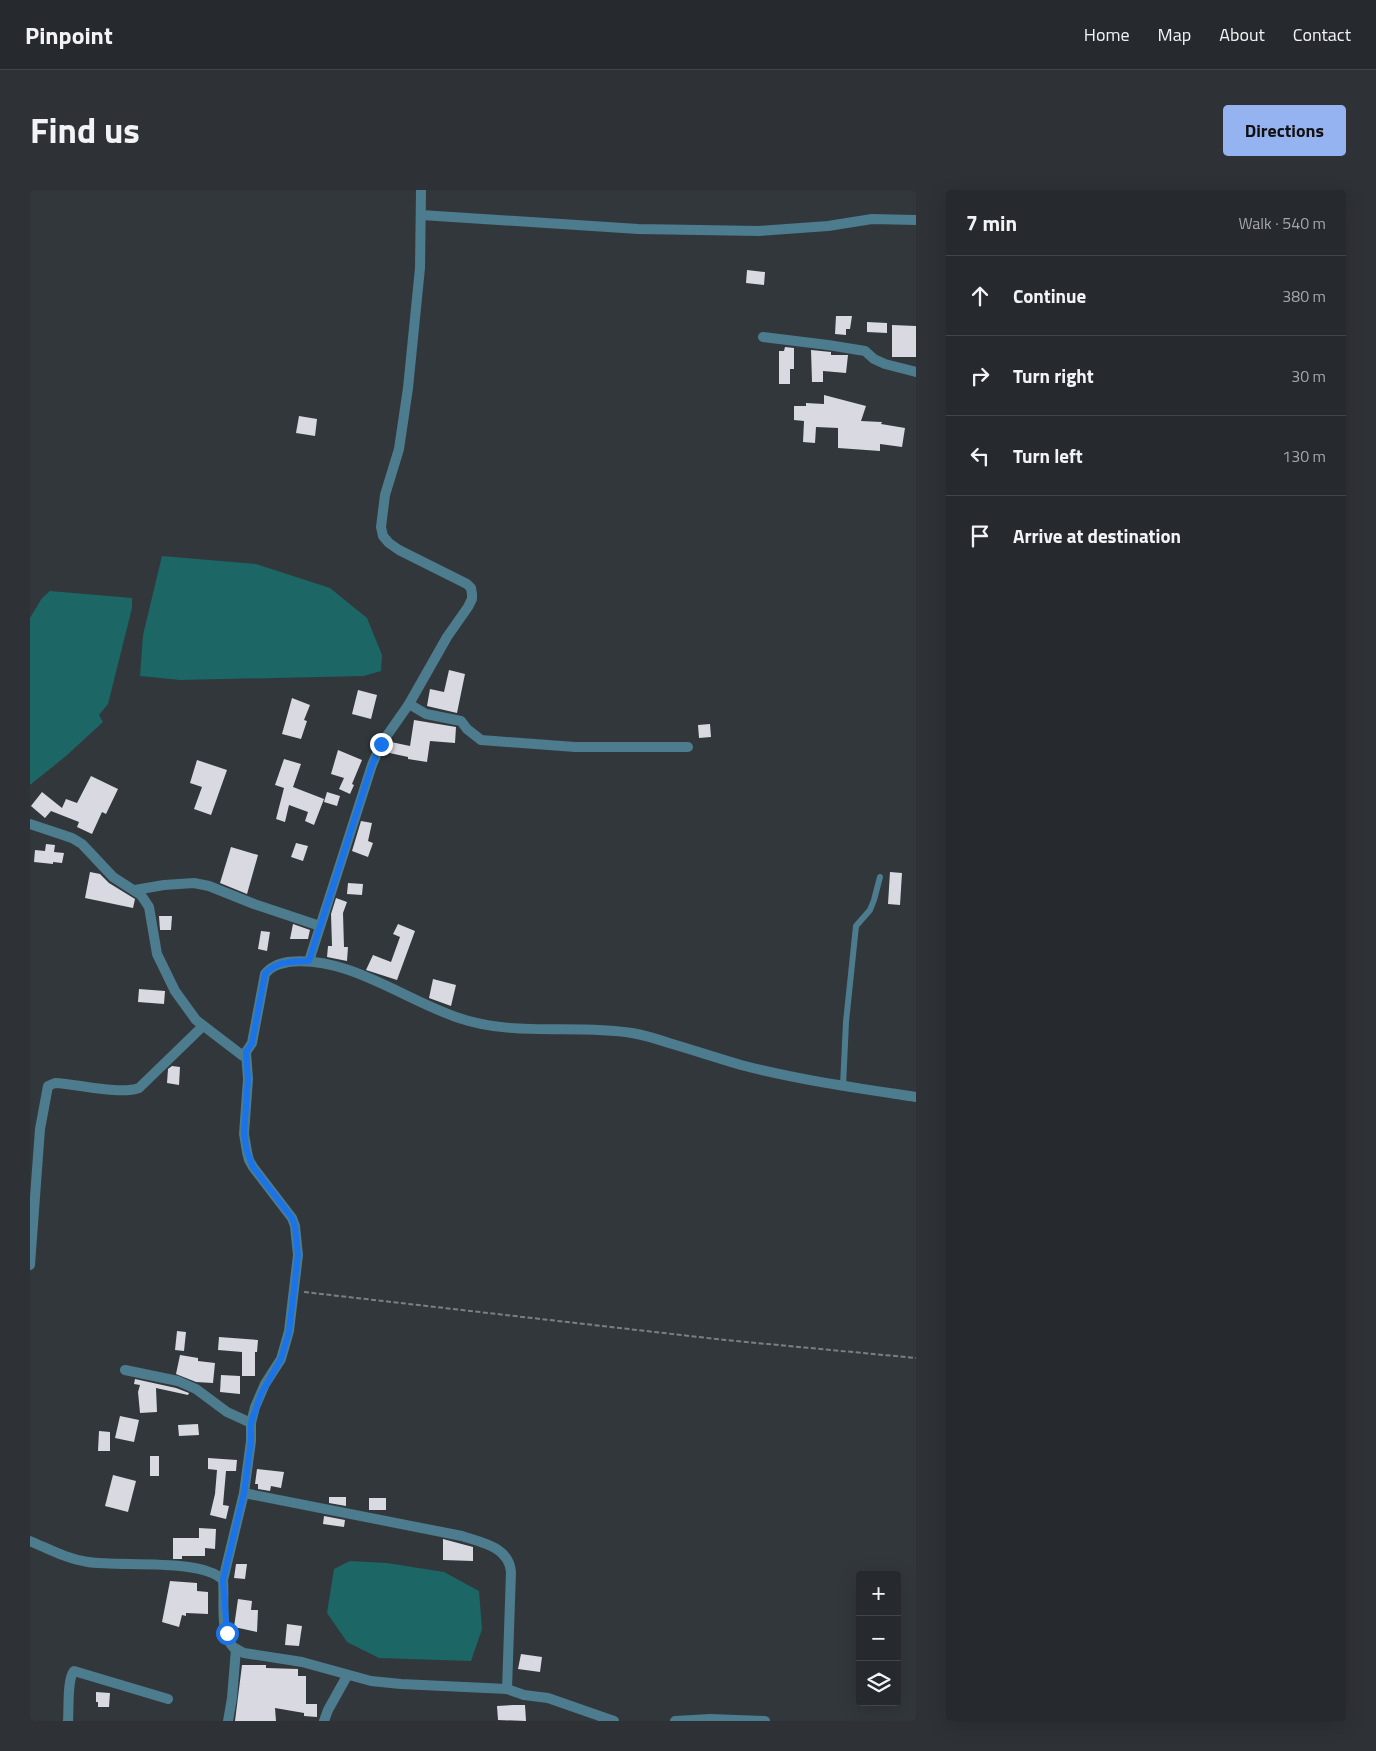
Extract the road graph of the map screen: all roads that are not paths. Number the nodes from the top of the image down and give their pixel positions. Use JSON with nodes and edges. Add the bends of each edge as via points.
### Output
{"nodes":[{"id":1,"x":421,"y":190,"type":"edge"},
{"id":2,"x":421,"y":215,"type":"junction"},
{"id":3,"x":916,"y":220,"type":"edge"},
{"id":4,"x":763,"y":337,"type":"dead end"},
{"id":5,"x":916,"y":372,"type":"edge"},
{"id":6,"x":409,"y":704,"type":"junction"},
{"id":7,"x":688,"y":747,"type":"dead end"},
{"id":8,"x":30,"y":824,"type":"edge"},
{"id":9,"x":880,"y":877,"type":"dead end"},
{"id":10,"x":135,"y":890,"type":"junction"},
{"id":11,"x":320,"y":926,"type":"junction"},
{"id":12,"x":309,"y":961,"type":"junction"},
{"id":13,"x":203,"y":1026,"type":"junction"},
{"id":14,"x":246,"y":1052,"type":"junction"},
{"id":15,"x":843,"y":1086,"type":"junction"},
{"id":16,"x":916,"y":1097,"type":"edge"},
{"id":17,"x":30,"y":1265,"type":"edge"},
{"id":18,"x":125,"y":1370,"type":"dead end"},
{"id":19,"x":251,"y":1423,"type":"junction"},
{"id":20,"x":244,"y":1493,"type":"junction"},
{"id":21,"x":30,"y":1541,"type":"edge"},
{"id":22,"x":223,"y":1580,"type":"junction"},
{"id":23,"x":236,"y":1649,"type":"junction"},
{"id":24,"x":347,"y":1676,"type":"junction"},
{"id":25,"x":507,"y":1689,"type":"junction"},
{"id":26,"x":168,"y":1699,"type":"dead end"},
{"id":27,"x":68,"y":1721,"type":"edge"},
{"id":28,"x":228,"y":1721,"type":"edge"},
{"id":29,"x":324,"y":1721,"type":"edge"},
{"id":30,"x":614,"y":1721,"type":"edge"},
{"id":31,"x":675,"y":1721,"type":"edge"},
{"id":32,"x":766,"y":1721,"type":"edge"}],
"edges":[{"from":1,"to":2,"type":"street"},
{"from":2,"to":3,"type":"street","via":[[638,229],[759,231],[872,219]]},
{"from":2,"to":6,"type":"street","via":[[420,268],[408,388],[399,449],[385,494],[381,527],[388,543],[467,584],[471,588],[472,599]]},
{"from":4,"to":5,"type":"street","via":[[865,351],[885,364]]},
{"from":6,"to":7,"type":"street","via":[[426,714],[461,721],[482,740],[575,747]]},
{"from":6,"to":11,"type":"street","via":[[381,744],[372,765]]},
{"from":8,"to":10,"type":"street","via":[[82,844],[113,877]]},
{"from":9,"to":15,"type":"lane","via":[[870,910],[856,926]]},
{"from":10,"to":11,"type":"street","via":[[194,883]]},
{"from":10,"to":13,"type":"street","via":[[149,907],[153,941],[165,973],[185,1007]]},
{"from":11,"to":12,"type":"street"},
{"from":12,"to":14,"type":"street","via":[[273,966],[265,974],[252,1043]]},
{"from":12,"to":15,"type":"street","via":[[348,970],[475,1023],[632,1033],[740,1065]]},
{"from":13,"to":14,"type":"street","via":[[243,1056]]},
{"from":13,"to":17,"type":"street","via":[[139,1088],[111,1089],[55,1082],[48,1086],[40,1129]]},
{"from":14,"to":19,"type":"street","via":[[248,1079],[244,1134],[247,1152],[253,1167],[289,1212],[295,1226],[298,1255],[285,1348],[261,1394]]},
{"from":15,"to":16,"type":"street"},
{"from":18,"to":19,"type":"street","via":[[178,1381]]},
{"from":19,"to":20,"type":"street"},
{"from":20,"to":22,"type":"street"},
{"from":20,"to":25,"type":"street","via":[[462,1536],[506,1555],[512,1572]]},
{"from":21,"to":22,"type":"street","via":[[86,1562],[187,1566],[212,1572]]},
{"from":22,"to":23,"type":"street","via":[[225,1624],[229,1641]]},
{"from":23,"to":24,"type":"street","via":[[258,1656],[302,1662]]},
{"from":23,"to":28,"type":"street"},
{"from":24,"to":25,"type":"street","via":[[401,1684]]},
{"from":24,"to":29,"type":"street"},
{"from":25,"to":30,"type":"street","via":[[548,1698]]},
{"from":26,"to":27,"type":"street","via":[[74,1671],[70,1682]]},
{"from":31,"to":32,"type":"street"}]}
